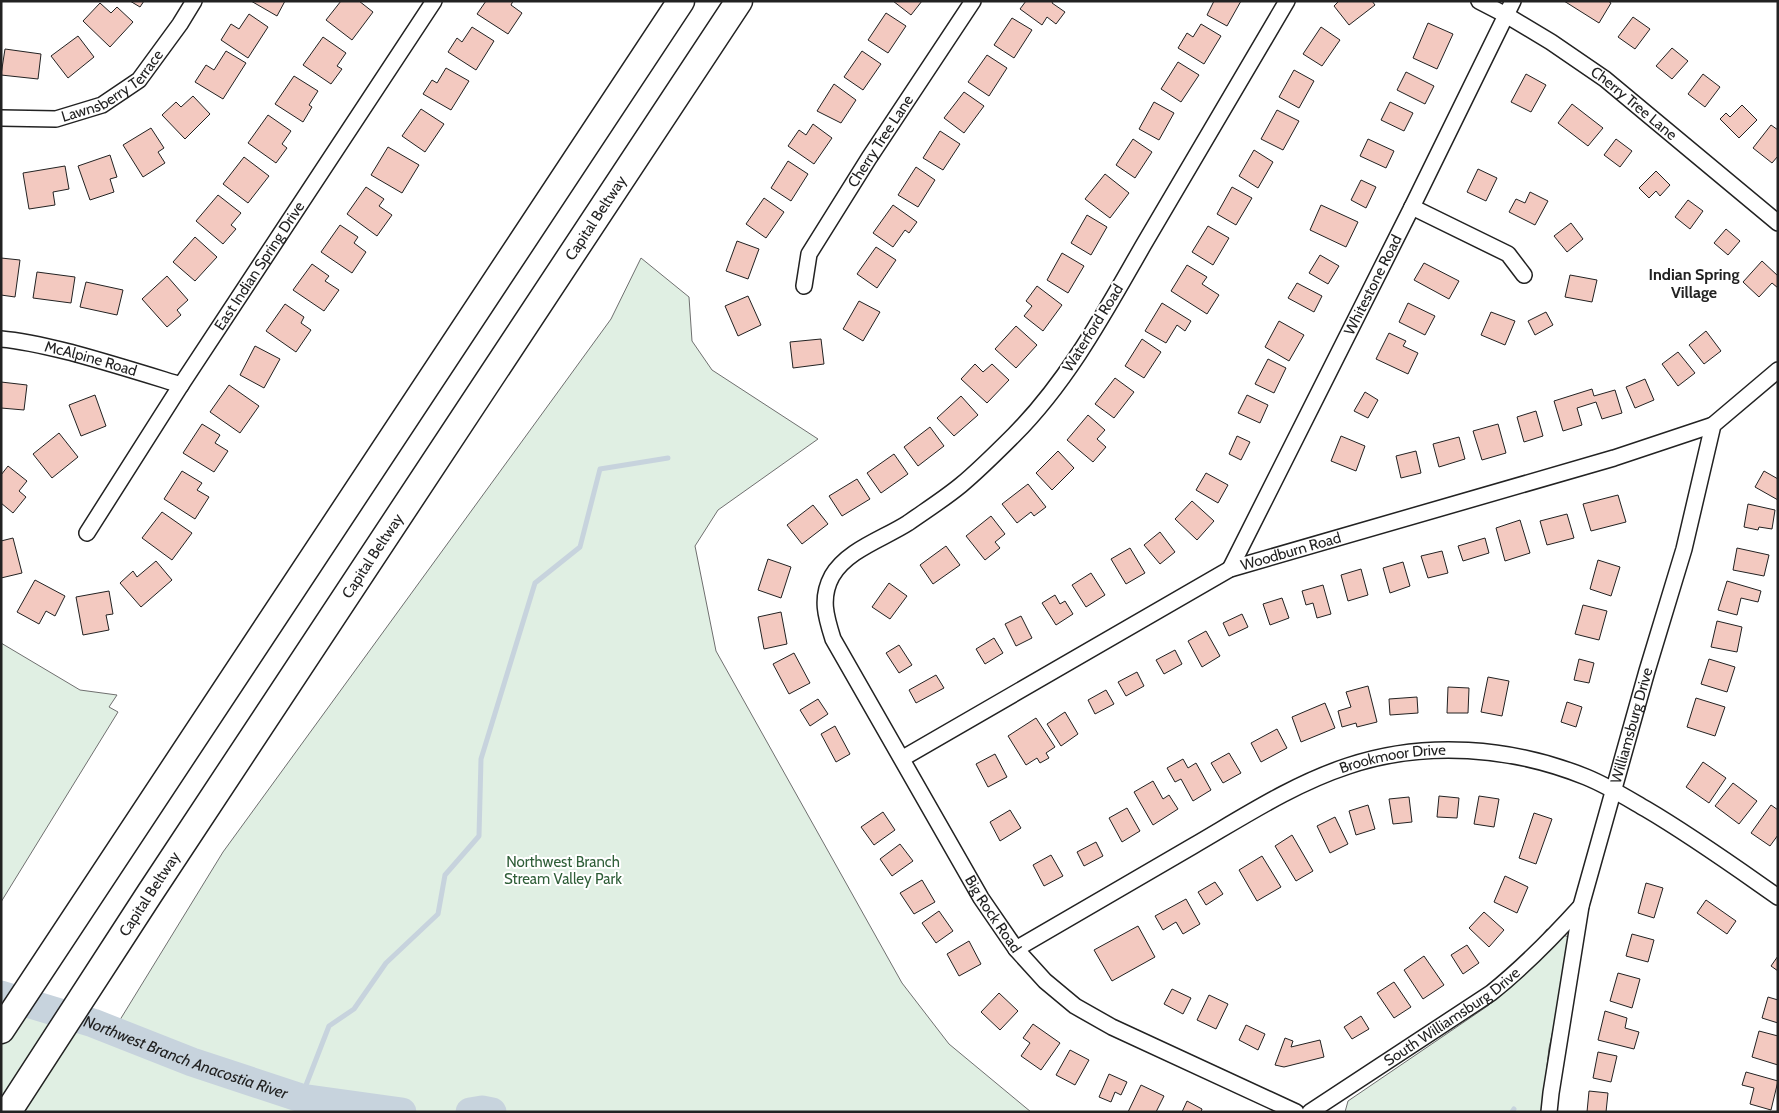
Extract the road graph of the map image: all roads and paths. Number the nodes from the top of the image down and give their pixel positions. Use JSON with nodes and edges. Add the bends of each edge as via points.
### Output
{"nodes":[{"id":1,"x":194,"y":1,"type":"edge"},
{"id":2,"x":434,"y":1,"type":"edge"},
{"id":3,"x":681,"y":1,"type":"edge"},
{"id":4,"x":739,"y":1,"type":"edge"},
{"id":5,"x":973,"y":1,"type":"edge"},
{"id":6,"x":1287,"y":1,"type":"edge"},
{"id":7,"x":1479,"y":1,"type":"edge"},
{"id":8,"x":1509,"y":8,"type":"edge"},
{"id":9,"x":1,"y":118,"type":"edge"},
{"id":10,"x":1412,"y":207,"type":"junction"},
{"id":11,"x":1778,"y":223,"type":"edge"},
{"id":12,"x":1524,"y":274,"type":"dead end"},
{"id":13,"x":804,"y":286,"type":"dead end"},
{"id":14,"x":1,"y":339,"type":"edge"},
{"id":15,"x":1778,"y":370,"type":"edge"},
{"id":16,"x":181,"y":385,"type":"junction"},
{"id":17,"x":1713,"y":426,"type":"junction"},
{"id":18,"x":87,"y":533,"type":"dead end"},
{"id":19,"x":1230,"y":569,"type":"junction"},
{"id":20,"x":826,"y":589,"type":"joint"},
{"id":21,"x":903,"y":758,"type":"junction"},
{"id":22,"x":1614,"y":790,"type":"junction"},
{"id":23,"x":1778,"y":897,"type":"edge"},
{"id":24,"x":1581,"y":906,"type":"junction"},
{"id":25,"x":1016,"y":949,"type":"junction"},
{"id":26,"x":1,"y":1030,"type":"edge"},
{"id":27,"x":8,"y":1112,"type":"edge"},
{"id":28,"x":1296,"y":1112,"type":"edge"},
{"id":29,"x":1310,"y":1112,"type":"edge"},
{"id":30,"x":1549,"y":1112,"type":"edge"}],
"edges":[{"from":1,"to":9,"type":"street","name":"Lawnsberry Terrace","via":[[139,80],[102,105],[56,119]]},
{"from":2,"to":16,"type":"street","name":"East Indian Spring Drive"},
{"from":3,"to":26,"type":"highway"},
{"from":4,"to":27,"type":"highway","name":"Capital Beltway"},
{"from":5,"to":13,"type":"street","name":"Cherry Tree Lane","via":[[809,254]]},
{"from":6,"to":20,"type":"street","name":"Waterford Road","via":[[1080,351],[1052,392],[1015,434],[960,485],[906,524],[852,555],[839,566]]},
{"from":7,"to":8,"type":"street","name":"Cherry Tree Lane"},
{"from":8,"to":10,"type":"street","name":"Whitestone Road"},
{"from":8,"to":11,"type":"street","name":"Cherry Tree Lane","via":[[1605,79]]},
{"from":10,"to":12,"type":"street","via":[[1508,254]]},
{"from":10,"to":19,"type":"street","name":"Whitestone Road"},
{"from":14,"to":16,"type":"street","name":"McAlpine Road","via":[[24,341]]},
{"from":15,"to":17,"type":"street"},
{"from":16,"to":18,"type":"street","name":"East Indian Spring Drive"},
{"from":17,"to":19,"type":"street","name":"Woodburn Road","via":[[1614,458]]},
{"from":17,"to":22,"type":"street","name":"Williamsburg Drive","via":[[1684,548]]},
{"from":19,"to":21,"type":"street","name":"Woodburn Road"},
{"from":20,"to":21,"type":"street","name":"Big Rock Road","via":[[824,606],[833,639]]},
{"from":21,"to":25,"type":"street","name":"Big Rock Road","via":[[981,898]]},
{"from":22,"to":23,"type":"street","name":"Brookmoor Drive"},
{"from":22,"to":24,"type":"street","name":"Williamsburg Drive"},
{"from":22,"to":25,"type":"street","name":"Brookmoor Drive","via":[[1522,756],[1489,751],[1425,751],[1378,757],[1308,782],[1262,806]]},
{"from":24,"to":29,"type":"street","name":"South Williamsburg Drive","via":[[1549,942],[1491,993]]},
{"from":24,"to":30,"type":"street","name":"Williamsburg Drive"},
{"from":25,"to":28,"type":"street","name":"Big Rock Road","via":[[1045,981],[1076,1006],[1112,1027]]}]}
